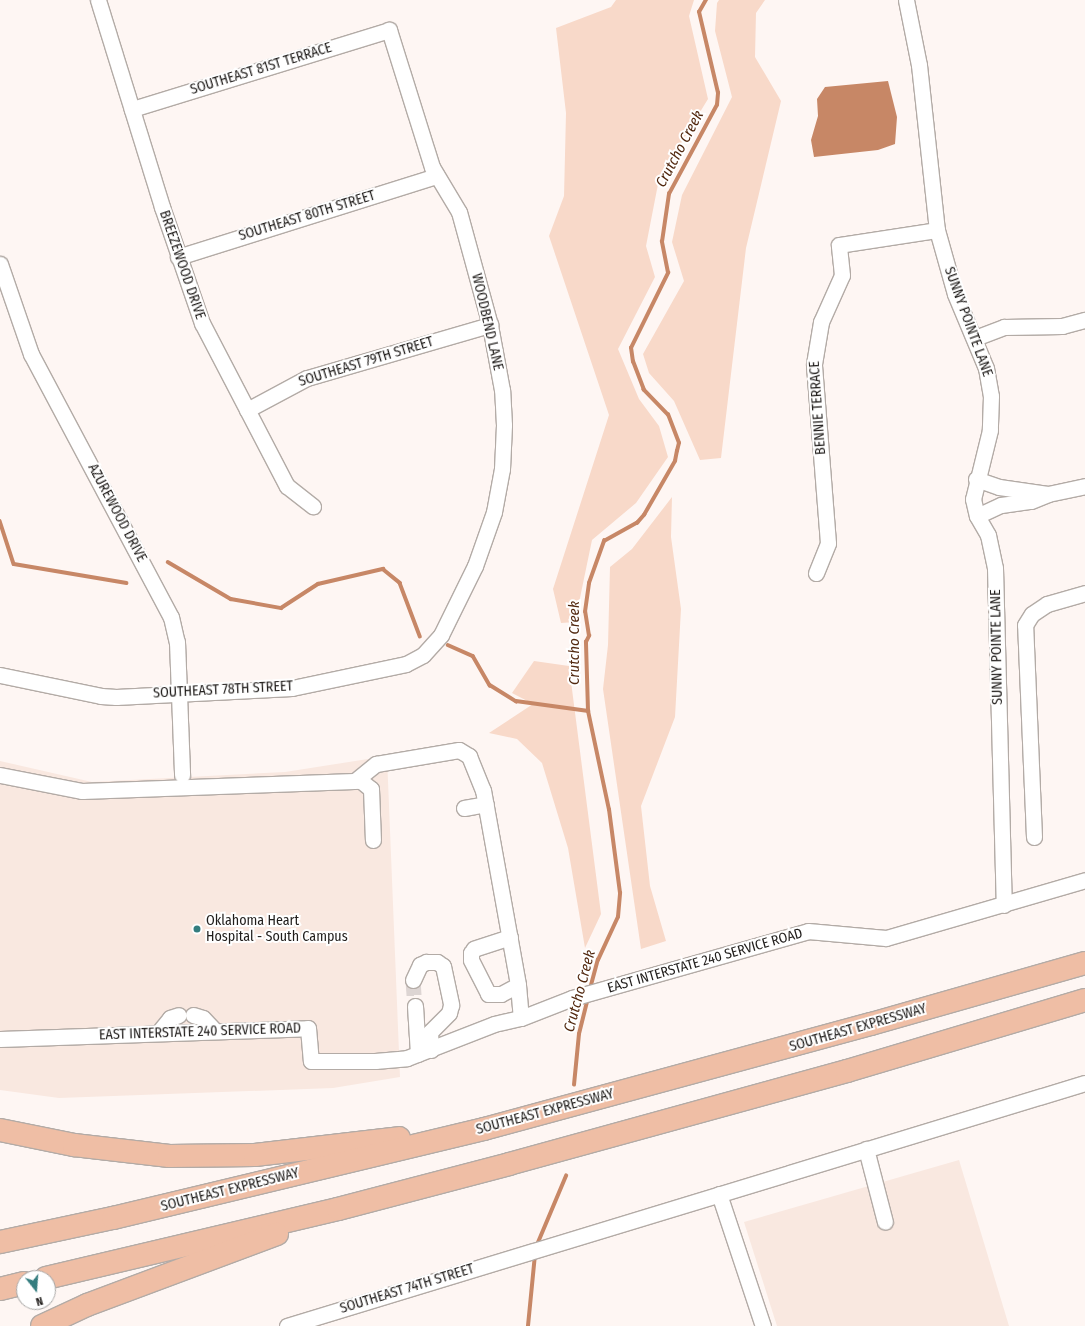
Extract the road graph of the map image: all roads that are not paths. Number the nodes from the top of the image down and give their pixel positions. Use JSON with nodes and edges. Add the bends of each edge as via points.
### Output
{"nodes":[{"id":1,"x":98,"y":0,"type":"edge"},
{"id":2,"x":906,"y":0,"type":"edge"},
{"id":3,"x":389,"y":30,"type":"joint"},
{"id":4,"x":132,"y":108,"type":"junction"},
{"id":5,"x":437,"y":176,"type":"junction"},
{"id":6,"x":937,"y":230,"type":"junction"},
{"id":7,"x":178,"y":257,"type":"junction"},
{"id":8,"x":0,"y":264,"type":"edge"},
{"id":9,"x":1085,"y":320,"type":"edge"},
{"id":10,"x":490,"y":325,"type":"junction"},
{"id":11,"x":975,"y":338,"type":"junction"},
{"id":12,"x":247,"y":410,"type":"junction"},
{"id":13,"x":976,"y":479,"type":"junction"},
{"id":14,"x":1085,"y":486,"type":"edge"},
{"id":15,"x":1006,"y":488,"type":"junction"},
{"id":16,"x":1048,"y":494,"type":"junction"},
{"id":17,"x":1006,"y":504,"type":"junction"},
{"id":18,"x":313,"y":506,"type":"dead end"},
{"id":19,"x":977,"y":516,"type":"junction"},
{"id":20,"x":816,"y":573,"type":"dead end"},
{"id":21,"x":1085,"y":593,"type":"edge"},
{"id":22,"x":449,"y":619,"type":"joint"},
{"id":23,"x":0,"y":675,"type":"edge"},
{"id":24,"x":179,"y":694,"type":"junction"},
{"id":25,"x":0,"y":775,"type":"edge"},
{"id":26,"x":182,"y":775,"type":"dead end"},
{"id":27,"x":356,"y":780,"type":"junction"},
{"id":28,"x":487,"y":809,"type":"junction"},
{"id":29,"x":465,"y":813,"type":"dead end"},
{"id":30,"x":1034,"y":837,"type":"dead end"},
{"id":31,"x":373,"y":840,"type":"dead end"},
{"id":32,"x":1085,"y":880,"type":"edge"},
{"id":33,"x":1004,"y":905,"type":"junction"},
{"id":34,"x":510,"y":937,"type":"junction"},
{"id":35,"x":1085,"y":963,"type":"edge"},
{"id":36,"x":413,"y":980,"type":"tunnel mouth"},
{"id":37,"x":518,"y":985,"type":"junction"},
{"id":38,"x":1085,"y":1000,"type":"edge"},
{"id":39,"x":521,"y":1018,"type":"junction"},
{"id":40,"x":434,"y":1026,"type":"junction"},
{"id":41,"x":214,"y":1030,"type":"junction"},
{"id":42,"x":158,"y":1033,"type":"junction"},
{"id":43,"x":0,"y":1038,"type":"edge"},
{"id":44,"x":424,"y":1052,"type":"junction"},
{"id":45,"x":1085,"y":1085,"type":"edge"},
{"id":46,"x":484,"y":1129,"type":"junction"},
{"id":47,"x":0,"y":1130,"type":"edge"},
{"id":48,"x":866,"y":1149,"type":"junction"},
{"id":49,"x":719,"y":1194,"type":"junction"},
{"id":50,"x":338,"y":1209,"type":"junction"},
{"id":51,"x":885,"y":1222,"type":"dead end"},
{"id":52,"x":0,"y":1242,"type":"edge"},
{"id":53,"x":56,"y":1276,"type":"edge"},
{"id":54,"x":16,"y":1285,"type":"edge"},
{"id":55,"x":0,"y":1288,"type":"edge"},
{"id":56,"x":42,"y":1326,"type":"edge"},
{"id":57,"x":287,"y":1326,"type":"edge"},
{"id":58,"x":763,"y":1326,"type":"edge"}],
"edges":[{"from":1,"to":4,"type":"street","name":"BREEZEWOOD DRIVE"},
{"from":2,"to":6,"type":"street","name":"SUNNY POINTE LANE","via":[[919,66]]},
{"from":3,"to":4,"type":"street","name":"SOUTHEAST 81ST TERRACE"},
{"from":3,"to":5,"type":"street","name":"WOODBEND LANE","via":[[426,153]]},
{"from":4,"to":7,"type":"street","name":"BREEZEWOOD DRIVE"},
{"from":5,"to":7,"type":"street","name":"SOUTHEAST 80TH STREET"},
{"from":5,"to":10,"type":"street","name":"WOODBEND LANE","via":[[459,212]]},
{"from":6,"to":11,"type":"street","name":"SUNNY POINTE LANE","via":[[954,294]]},
{"from":6,"to":20,"type":"street","name":"BENNIE TERRACE","via":[[839,246],[842,275],[821,322],[814,364],[828,543]]},
{"from":7,"to":12,"type":"street","name":"BREEZEWOOD DRIVE","via":[[202,323]]},
{"from":8,"to":24,"type":"street","name":"AZUREWOOD DRIVE","via":[[31,354],[169,612],[177,642]]},
{"from":9,"to":11,"type":"street","via":[[1062,326],[1004,327]]},
{"from":10,"to":12,"type":"street","name":"SOUTHEAST 79TH STREET","via":[[307,378]]},
{"from":10,"to":22,"type":"street","name":"WOODBEND LANE","via":[[502,390],[502,469],[486,536]]},
{"from":11,"to":13,"type":"street","name":"SUNNY POINTE LANE","via":[[986,368],[991,396],[990,430]]},
{"from":12,"to":18,"type":"street","name":"BREEZEWOOD DRIVE","via":[[287,486]]},
{"from":13,"to":15,"type":"street"},
{"from":13,"to":19,"type":"street","name":"SUNNY POINTE LANE","via":[[973,499]]},
{"from":14,"to":16,"type":"street"},
{"from":15,"to":16,"type":"street"},
{"from":15,"to":17,"type":"street"},
{"from":16,"to":17,"type":"street","via":[[1032,501]]},
{"from":17,"to":19,"type":"street"},
{"from":19,"to":33,"type":"street","name":"SUNNY POINTE LANE","via":[[988,535],[995,568]]},
{"from":21,"to":30,"type":"street","via":[[1047,604],[1032,614],[1025,625]]},
{"from":22,"to":24,"type":"street","name":"SOUTHEAST 78TH STREET","via":[[441,635],[423,655],[392,668],[292,688]]},
{"from":23,"to":24,"type":"street","name":"SOUTHEAST 78TH STREET","via":[[101,696]]},
{"from":24,"to":26,"type":"street","name":"AZUREWOOD DRIVE"},
{"from":25,"to":27,"type":"street","via":[[82,791]]},
{"from":27,"to":28,"type":"street","via":[[376,764],[459,750],[469,756],[477,771]]},
{"from":27,"to":31,"type":"street","via":[[366,783],[370,789]]},
{"from":28,"to":29,"type":"street"},
{"from":28,"to":34,"type":"street"},
{"from":32,"to":33,"type":"street","name":"EAST INTERSTATE 240 SERVICE ROAD"},
{"from":33,"to":39,"type":"street","name":"EAST INTERSTATE 240 SERVICE ROAD","via":[[886,938],[808,932],[572,998]]},
{"from":34,"to":37,"type":"street"},
{"from":34,"to":37,"type":"street","via":[[474,949],[471,960],[488,994],[501,994]]},
{"from":35,"to":46,"type":"highway","name":"SOUTHEAST EXPRESSWAY","via":[[872,1024]]},
{"from":36,"to":40,"type":"street","via":[[420,965],[426,962],[438,962],[443,966],[451,1004],[445,1018]]},
{"from":37,"to":39,"type":"street"},
{"from":38,"to":50,"type":"highway","via":[[652,1126]]},
{"from":39,"to":44,"type":"street","name":"EAST INTERSTATE 240 SERVICE ROAD","via":[[494,1024]]},
{"from":40,"to":44,"type":"street"},
{"from":40,"to":44,"type":"street","via":[[415,1012]]},
{"from":41,"to":42,"type":"street","name":"EAST INTERSTATE 240 SERVICE ROAD"},
{"from":41,"to":42,"type":"street","via":[[204,1018],[186,1015],[170,1018]]},
{"from":41,"to":44,"type":"street","name":"EAST INTERSTATE 240 SERVICE ROAD","via":[[308,1028],[311,1061],[375,1062]]},
{"from":42,"to":43,"type":"street","name":"EAST INTERSTATE 240 SERVICE ROAD"},
{"from":45,"to":48,"type":"street"},
{"from":46,"to":47,"type":"highway","via":[[294,1151],[214,1156],[128,1153]]},
{"from":46,"to":52,"type":"highway","name":"SOUTHEAST EXPRESSWAY","via":[[113,1218]]},
{"from":48,"to":49,"type":"street"},
{"from":48,"to":51,"type":"street"},
{"from":49,"to":57,"type":"street","name":"SOUTHEAST 74TH STREET"},
{"from":49,"to":58,"type":"street"},
{"from":50,"to":53,"type":"highway"},
{"from":50,"to":56,"type":"highway","via":[[239,1250],[87,1305]]},
{"from":54,"to":55,"type":"highway"}]}
